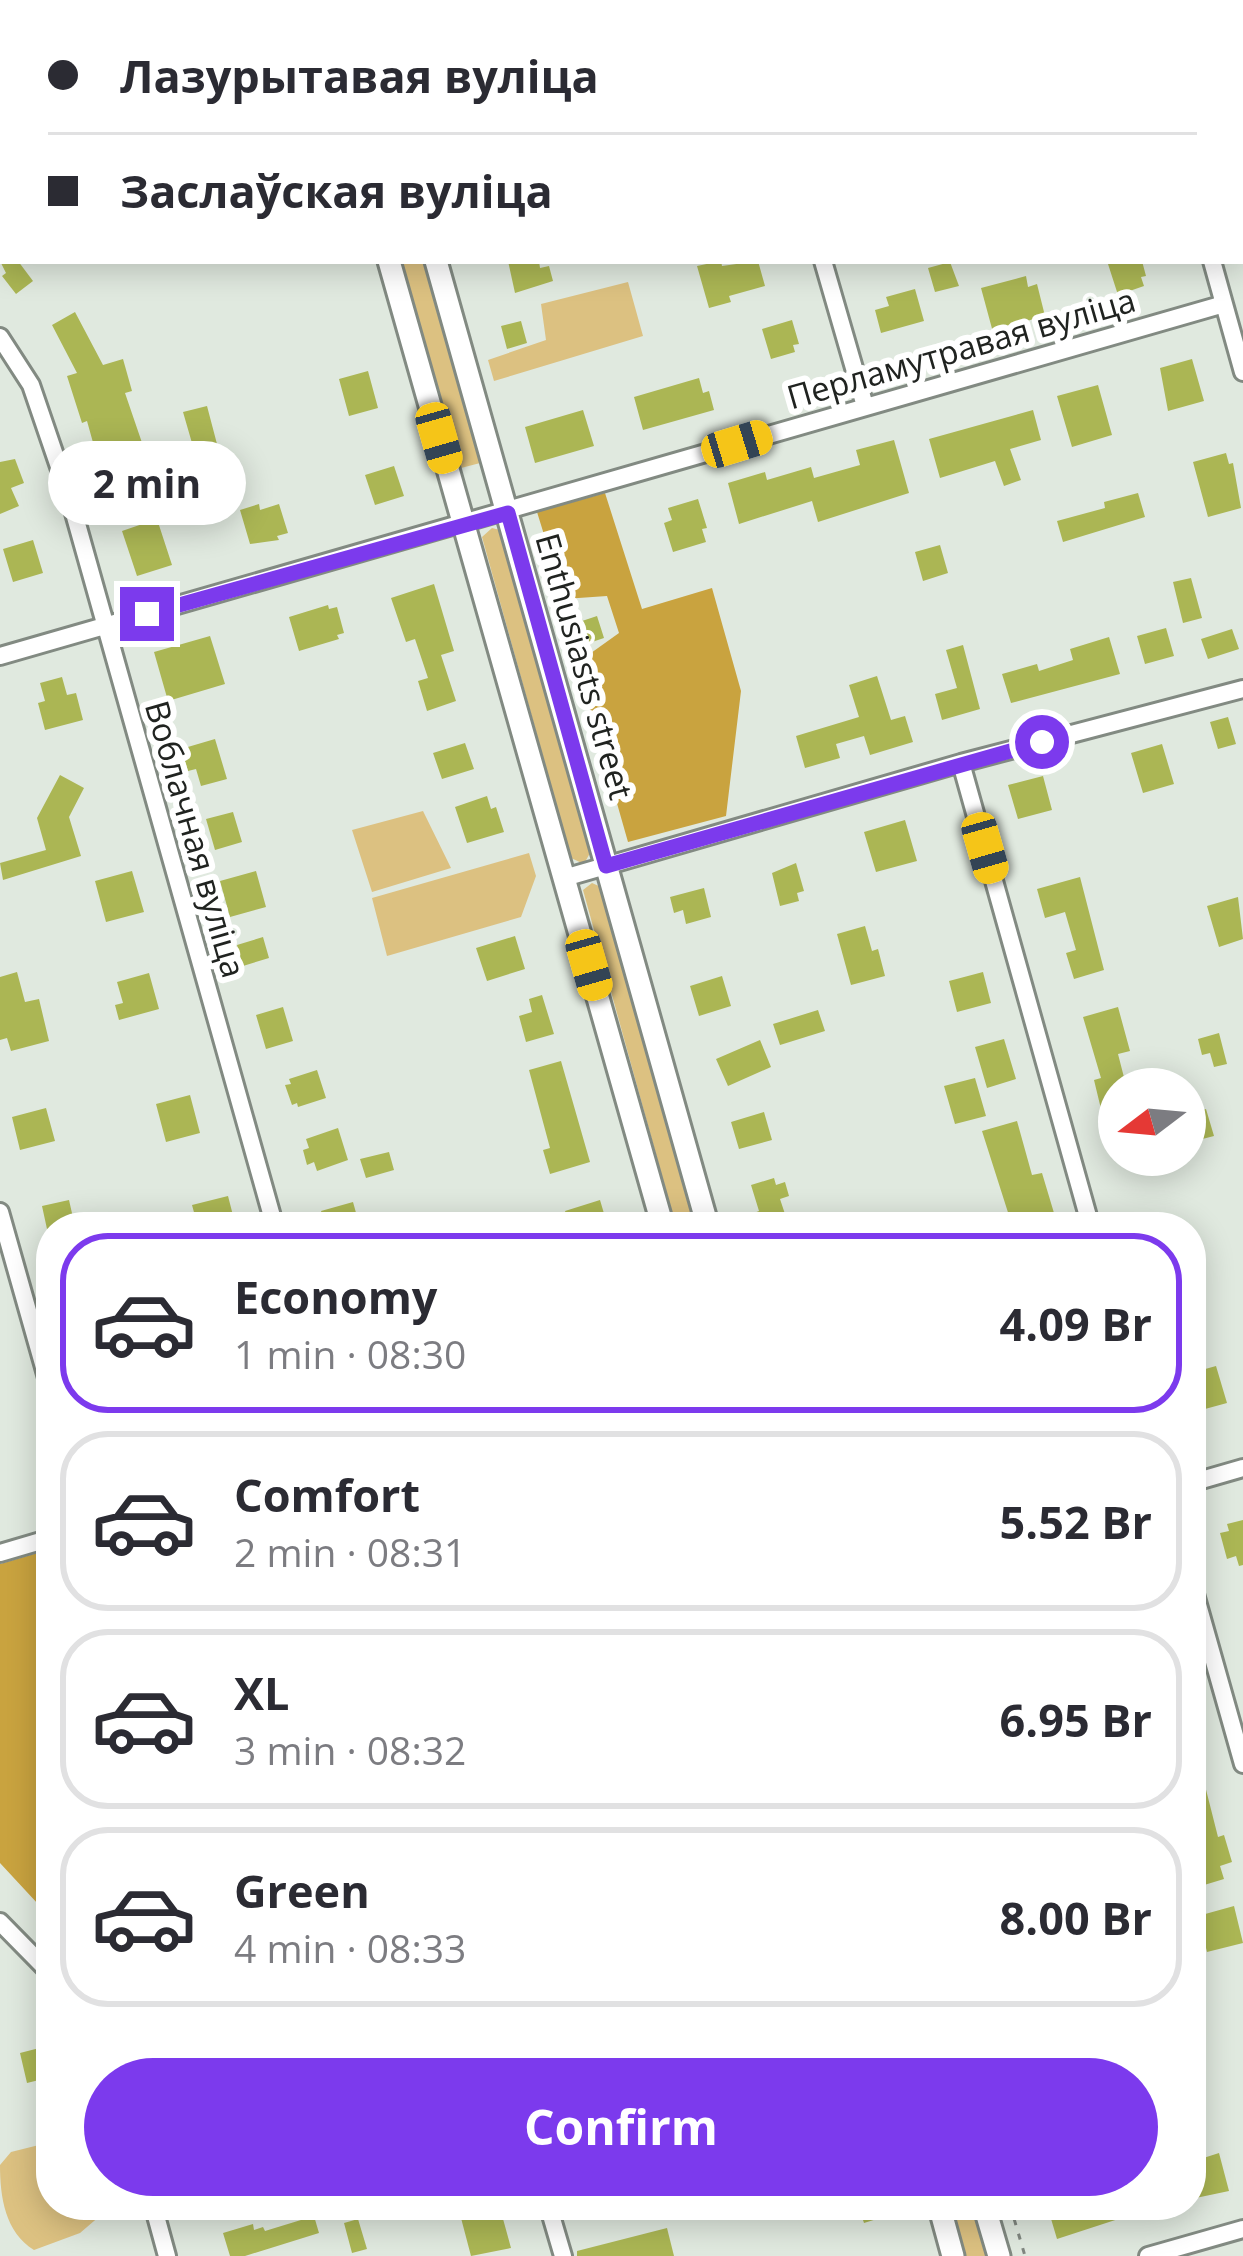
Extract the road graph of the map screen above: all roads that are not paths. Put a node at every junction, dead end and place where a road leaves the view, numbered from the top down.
1 (390, 264) edge
2 (437, 264) edge
3 (824, 264) edge
4 (1213, 264) edge
5 (1224, 304) junction
6 (0, 337) edge
7 (1243, 372) edge
8 (865, 406) junction
9 (508, 513) junction
10 (464, 525) junction
11 (104, 626) junction
12 (0, 656) edge
13 (1243, 689) edge
14 (961, 764) junction
15 (606, 866) junction
16 (564, 878) junction
17 (0, 1212) edge
18 (270, 1212) edge
19 (659, 1212) edge
20 (704, 1212) edge
21 (1087, 1212) edge
22 (36, 1338) edge
23 (1243, 1468) edge
24 (1206, 1479) edge
25 (36, 1542) edge
26 (0, 1552) edge
27 (1206, 1633) edge
28 (1243, 1764) edge
29 (0, 1922) edge
30 (36, 1959) edge
31 (157, 2220) edge
32 (552, 2220) edge
33 (942, 2220) edge
34 (988, 2220) edge
35 (1243, 2229) edge
36 (167, 2256) edge
37 (563, 2256) edge
38 (953, 2256) edge
39 (999, 2256) edge
40 (1148, 2256) edge

1 - 10 street
2 - 9 street, Enthusiasts street
3 - 8 street
4 - 5 street
5 - 7 street
5 - 8 street, Перламутравая вуліца
6 - 11 street, Воблачная вуліца
8 - 9 street, Перламутравая вуліца
9 - 10 street, Перламутравая вуліца
9 - 15 street, Enthusiasts street
10 - 11 street, Перламутравая вуліца
10 - 16 street
11 - 12 street, Перламутравая вуліца
11 - 18 street, Воблачная вуліца
13 - 14 street
14 - 15 street
14 - 21 street
15 - 16 street
15 - 20 street, Enthusiasts street
16 - 19 street
17 - 22 street
23 - 24 street
25 - 26 street
27 - 28 street
29 - 30 street
31 - 36 street
32 - 37 street
33 - 38 street
34 - 39 street
35 - 40 street

